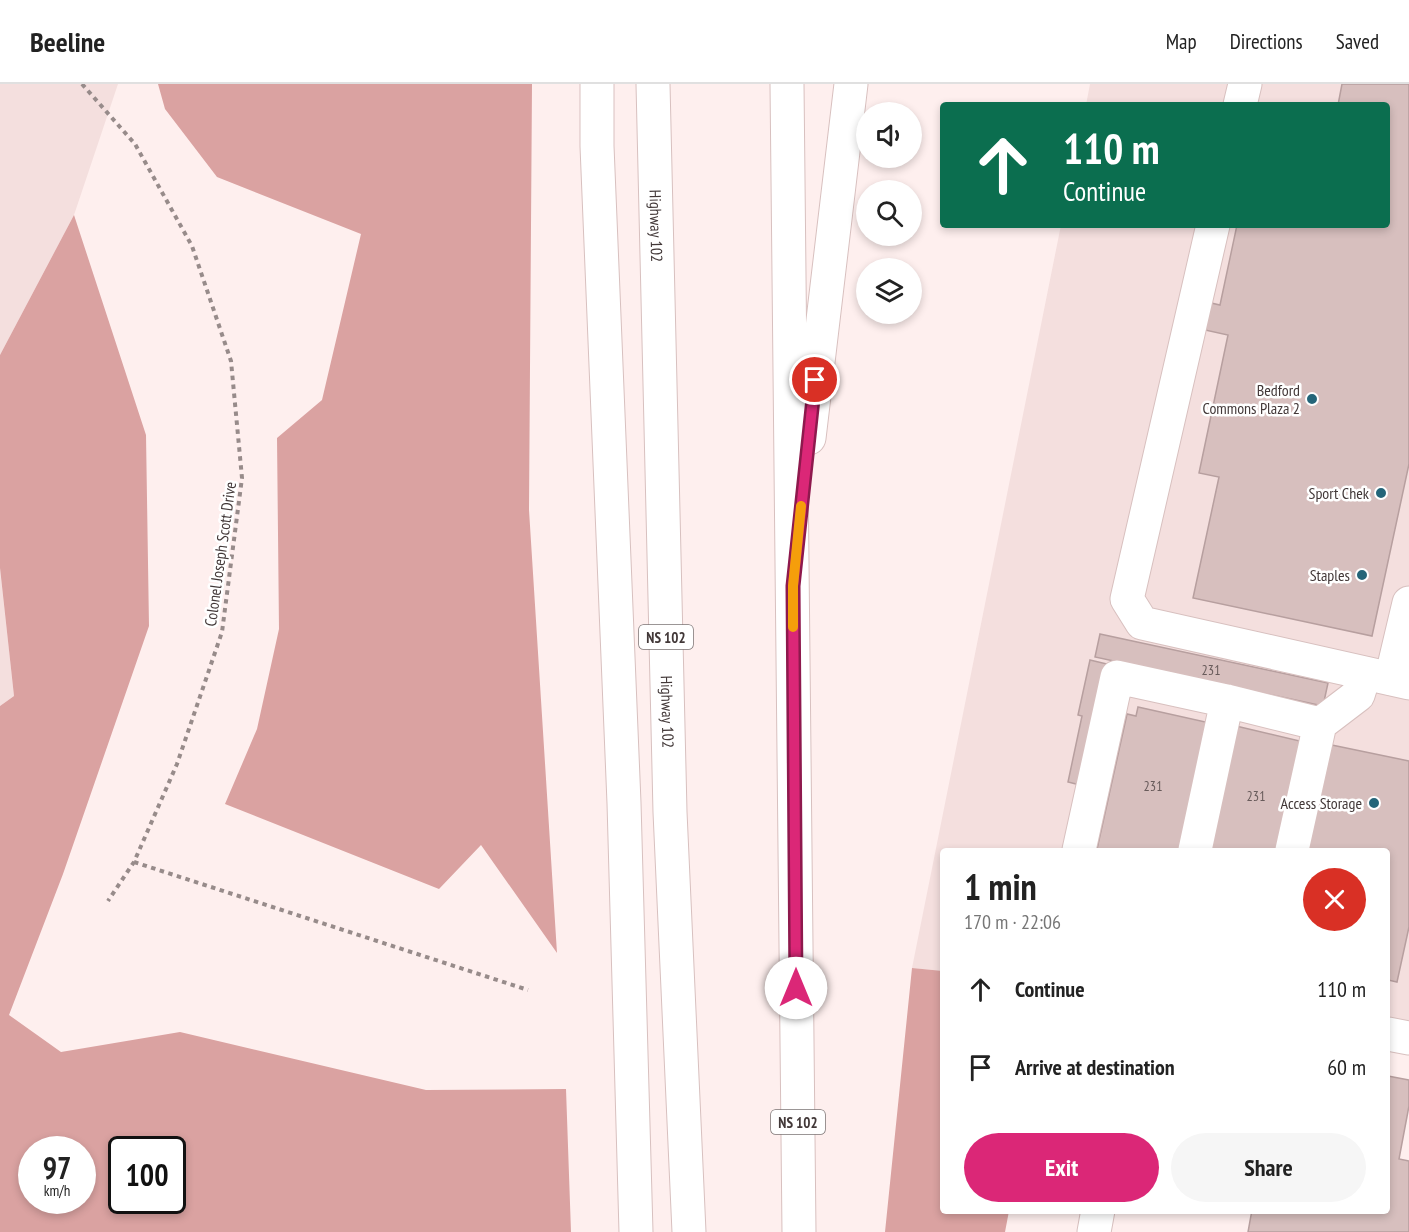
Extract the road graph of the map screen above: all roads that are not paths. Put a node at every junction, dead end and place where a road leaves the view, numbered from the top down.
1 (587, 84) edge
2 (597, 84) edge
3 (653, 84) edge
4 (787, 84) edge
5 (851, 84) edge
6 (1245, 84) edge
7 (1241, 102) edge
8 (597, 146) junction
9 (1212, 228) edge
10 (793, 586) junction
11 (1409, 603) edge
12 (1388, 679) edge
13 (1227, 701) junction
14 (1320, 724) junction
15 (1079, 848) edge
16 (1195, 848) edge
17 (1292, 848) edge
18 (1390, 1034) edge
19 (1409, 1038) edge
20 (632, 1129) junction
21 (1097, 1214) edge
22 (636, 1232) edge
23 (651, 1232) edge
24 (689, 1232) edge
25 (799, 1232) edge
26 (1094, 1232) edge

1 - 8 main road
2 - 8 main road
3 - 24 main road, Highway 102 / NS 102
4 - 10 main road, NS 102
5 - 10 main road
6 - 7 main road
8 - 20 main road
9 - 12 main road
10 - 25 main road, NS 102
11 - 12 main road
12 - 14 main road
13 - 14 main road
13 - 15 main road
13 - 16 main road
14 - 17 main road
18 - 19 main road
20 - 22 main road
20 - 23 main road
21 - 26 main road

